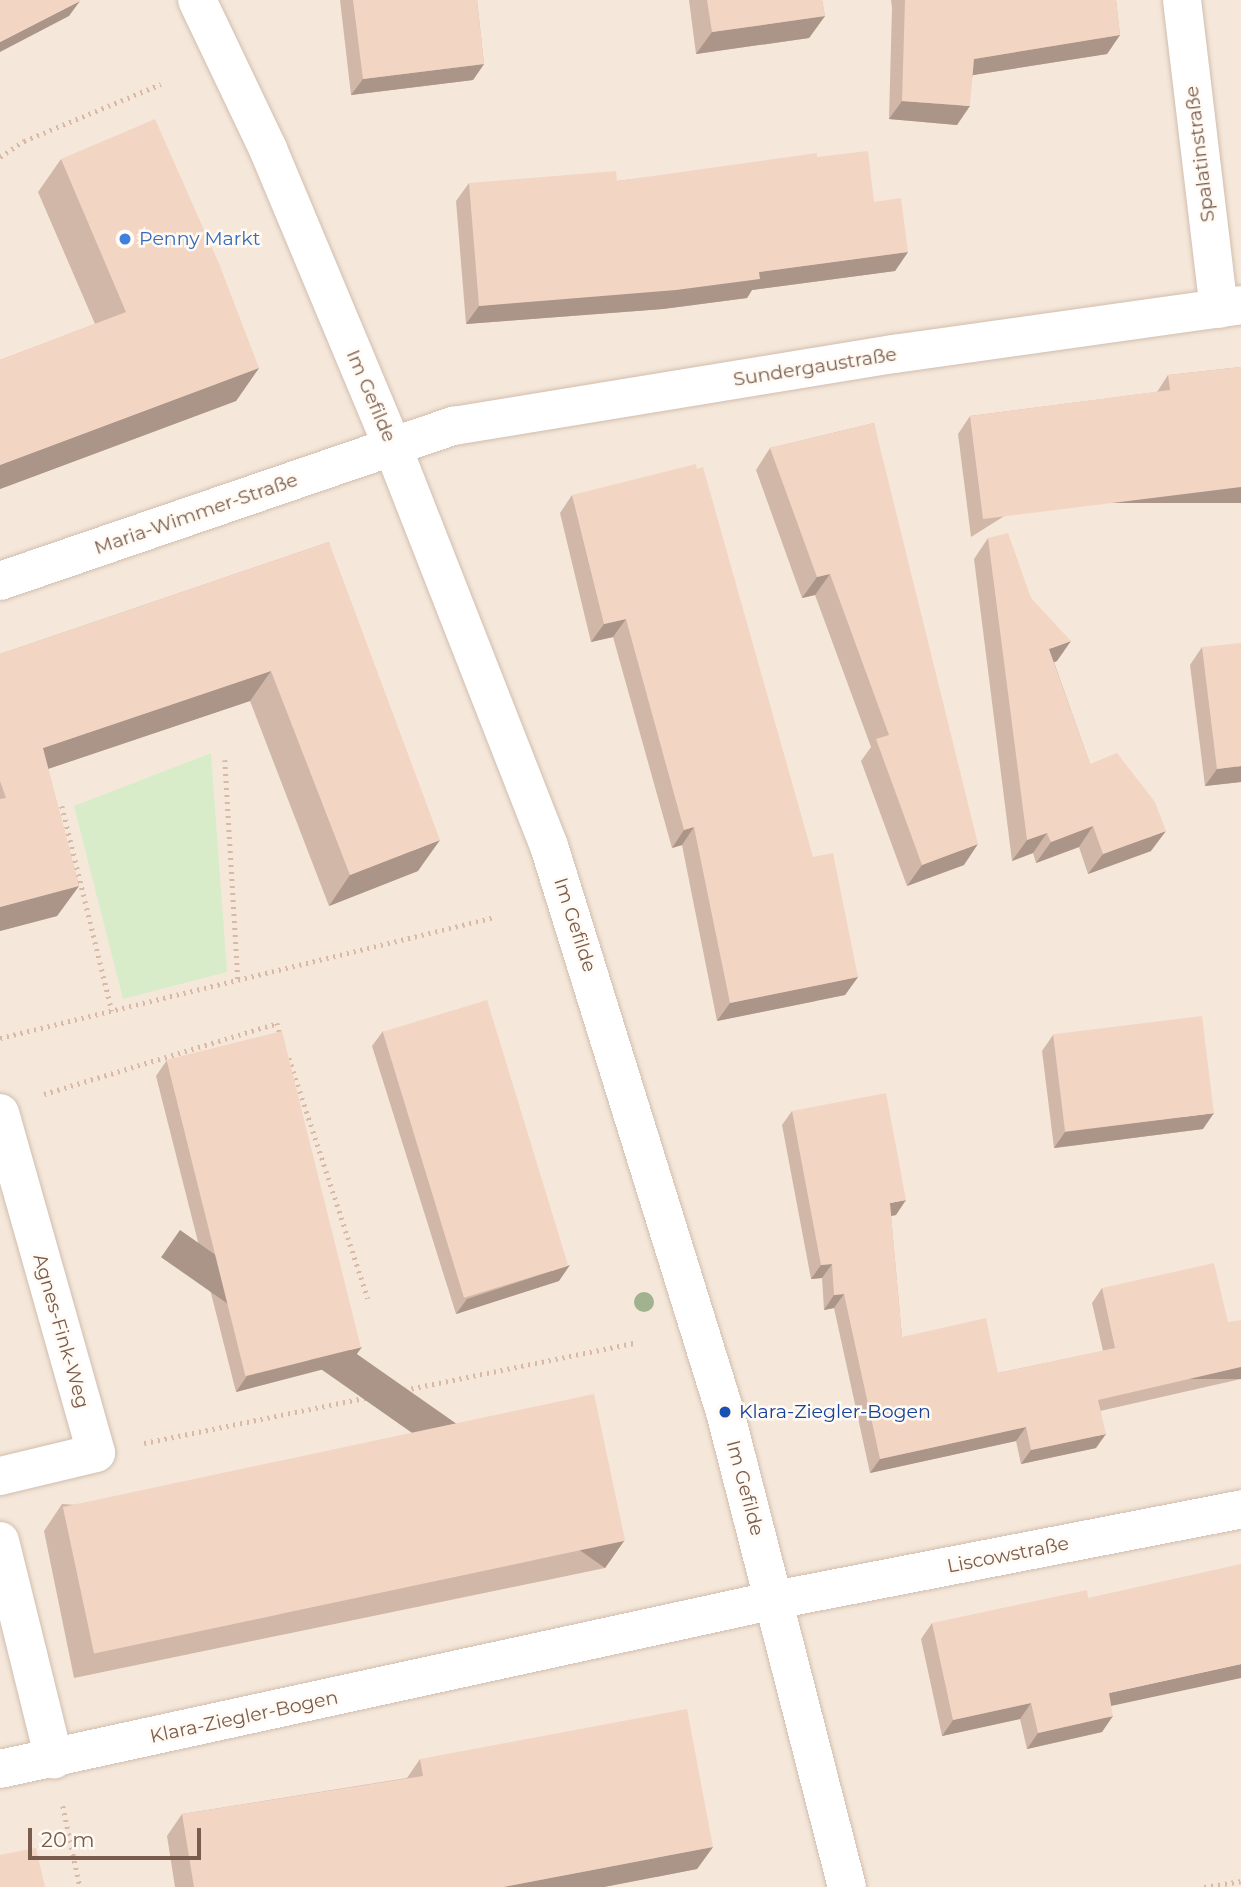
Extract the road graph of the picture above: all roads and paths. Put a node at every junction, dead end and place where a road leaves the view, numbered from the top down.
1 (197, 0) edge
2 (1182, 0) edge
3 (161, 84) dead end
4 (0, 157) edge
5 (1230, 307) edge
6 (393, 448) junction
7 (0, 581) edge
8 (225, 760) dead end
9 (62, 806) dead end
10 (495, 917) dead end
11 (238, 980) junction
12 (112, 1011) junction
13 (0, 1038) edge
14 (40, 1095) dead end
15 (0, 1113) edge
16 (368, 1298) dead end
17 (634, 1343) dead end
18 (96, 1453) junction
19 (0, 1476) edge
20 (1241, 1509) edge
21 (0, 1541) edge
22 (775, 1600) junction
23 (54, 1759) junction
24 (0, 1769) edge
25 (1241, 1881) edge
26 (80, 1887) edge
27 (847, 1887) edge
28 (1204, 1887) edge

1 - 6 street, Im Gefilde
2 - 5 street, Spalatinstraße
3 - 4 path
5 - 6 street, Sundergaustraße
6 - 7 street, Maria-Wimmer-Straße
6 - 22 street, Im Gefilde
8 - 11 path
9 - 12 path
10 - 11 path
11 - 12 path
12 - 13 path
14 - 16 path
15 - 18 street, Agnes-Fink-Weg
17 - 18 path
18 - 19 street
20 - 22 street, Liscowstraße
21 - 23 street
22 - 23 street, Klara-Ziegler-Bogen
22 - 27 street, Im Gefilde
23 - 24 street, Klara-Ziegler-Bogen
23 - 26 path
25 - 28 path

